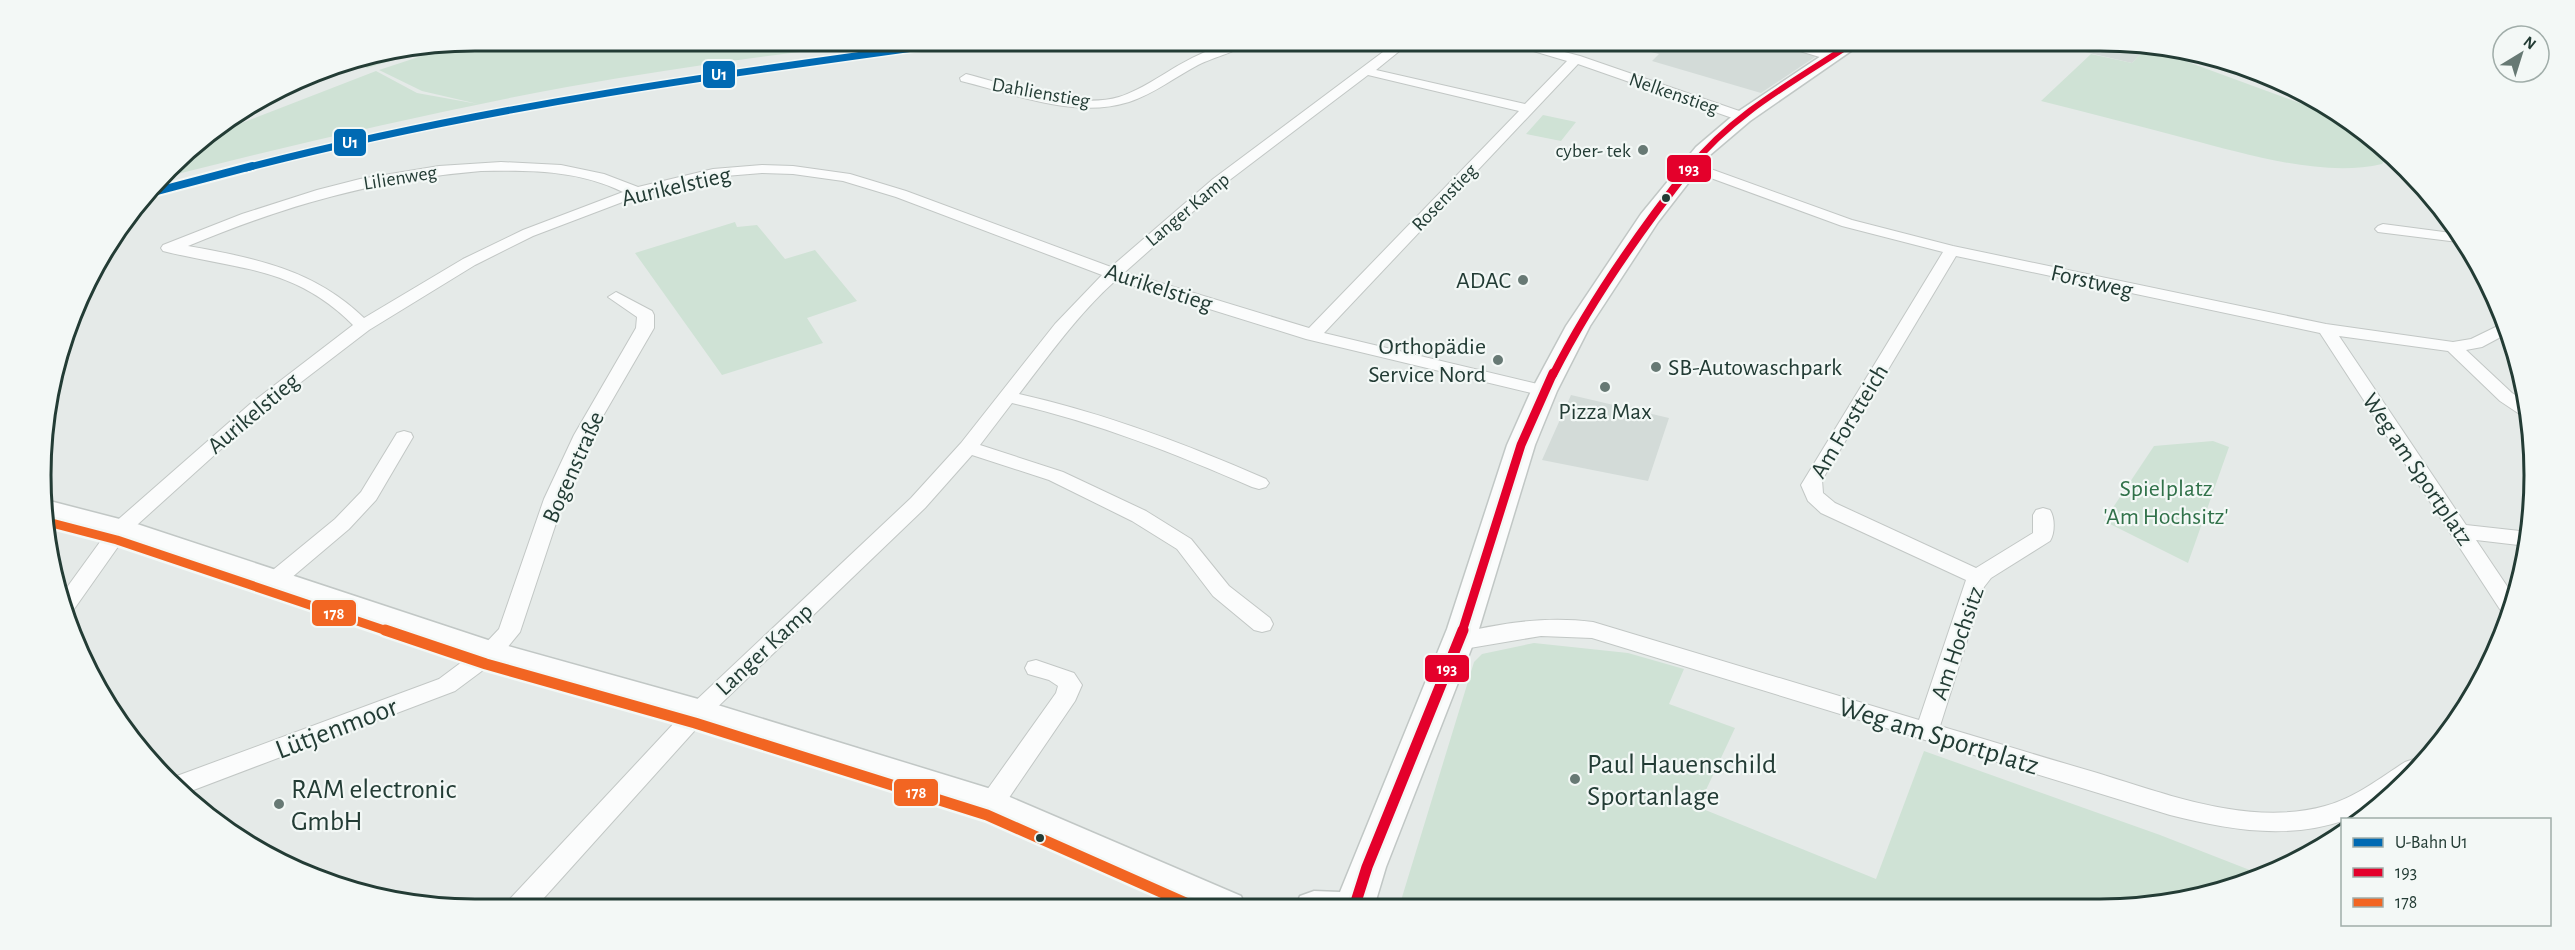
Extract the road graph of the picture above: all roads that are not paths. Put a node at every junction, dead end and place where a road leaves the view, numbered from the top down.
1 (1221, 51) edge
2 (1392, 51) edge
3 (1545, 51) edge
4 (1810, 51) edge
5 (1842, 51) edge
6 (1833, 57) junction
7 (1576, 59) junction
8 (1365, 71) junction
9 (966, 78) dead end
10 (1528, 109) junction
11 (1743, 117) junction
12 (1688, 164) junction
13 (636, 192) junction
14 (2384, 229) dead end
15 (2452, 238) edge
16 (1952, 250) junction
17 (1114, 274) junction
18 (616, 297) dead end
19 (363, 326) junction
20 (2326, 329) junction
21 (2498, 332) edge
22 (1312, 335) junction
23 (2453, 347) junction
24 (1544, 391) junction
25 (1008, 397) junction
26 (2518, 404) edge
27 (404, 437) dead end
28 (968, 447) junction
29 (1259, 483) dead end
30 (53, 511) edge
31 (2043, 516) dead end
32 (120, 529) junction
33 (2460, 531) junction
34 (2519, 538) edge
35 (1979, 578) junction
36 (276, 579) junction
37 (70, 599) edge
38 (2505, 600) edge
39 (1262, 624) dead end
40 (1458, 642) junction
41 (490, 653) junction
42 (1036, 668) dead end
43 (698, 712) junction
44 (1927, 731) junction
45 (184, 783) edge
46 (2392, 783) edge
47 (991, 804) junction
48 (526, 899) edge
49 (1207, 899) edge
50 (1357, 899) edge

1 - 9 street, Dahlienstieg
2 - 8 street, Langer Kamp
3 - 7 street, Nelkenstieg
4 - 6 street
5 - 6 main road
6 - 11 main road
7 - 10 street, Rosenstieg
7 - 11 street, Nelkenstieg
8 - 10 street
8 - 17 street, Langer Kamp
10 - 22 street, Rosenstieg
11 - 12 main road
12 - 16 street, Forstweg
12 - 24 main road
13 - 17 street, Aurikelstieg
13 - 19 street, Aurikelstieg
13 - 19 street, Lilienweg
14 - 15 street
16 - 20 street, Forstweg
16 - 35 street, Am Forstteich
17 - 22 street, Aurikelstieg
17 - 25 street, Langer Kamp
18 - 41 street, Bogenstraße
19 - 32 street, Aurikelstieg
20 - 23 street, Forstweg
20 - 33 street, Weg am Sportplatz
21 - 23 street, Forstweg
22 - 24 street, Aurikelstieg
23 - 26 street
24 - 40 main road
25 - 28 street, Langer Kamp
25 - 29 street
27 - 36 street
28 - 39 street
28 - 43 street, Langer Kamp
30 - 32 main road
31 - 35 street, Am Hochsitz
32 - 36 main road
32 - 37 street, Aurikelstieg
33 - 34 street
33 - 38 street, Weg am Sportplatz
35 - 44 street, Am Hochsitz
36 - 41 main road
40 - 44 street, Weg am Sportplatz
40 - 50 main road
41 - 43 main road
41 - 45 street, Lütjenmoor
42 - 47 street
43 - 47 main road
43 - 48 street, Langer Kamp
44 - 46 street, Weg am Sportplatz
47 - 49 main road

